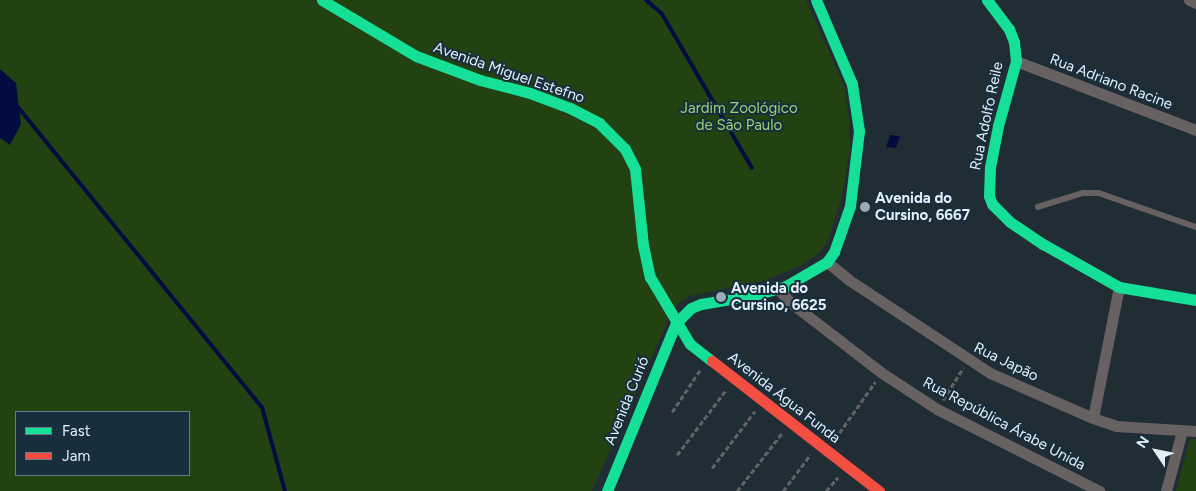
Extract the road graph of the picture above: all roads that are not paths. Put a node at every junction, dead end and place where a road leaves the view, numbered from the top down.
1 (322, 0) edge
2 (816, 0) edge
3 (987, 0) edge
4 (1189, 0) edge
5 (1196, 3) edge
6 (1016, 61) junction
7 (1196, 130) edge
8 (1038, 207) dead end
9 (1196, 227) edge
10 (827, 262) junction
11 (1119, 287) junction
12 (778, 289) junction
13 (1196, 300) edge
14 (676, 323) junction
15 (1092, 418) junction
16 (1182, 431) junction
17 (1196, 431) edge
18 (607, 491) edge
19 (879, 491) edge
20 (1099, 491) edge
21 (1166, 491) edge

1 - 14 main road, Avenida Miguel Estefno
2 - 10 main road
3 - 6 main road, Rua Adolfo Reile
4 - 5 street
6 - 7 street, Rua Adriano Racine
6 - 11 main road, Rua Adolfo Reile
8 - 9 lane
10 - 12 main road
10 - 15 street, Rua Japão
11 - 13 main road
11 - 15 street
12 - 14 main road
12 - 20 street, Rua República Árabe Unida
14 - 18 main road, Avenida Curió
14 - 19 main road, Avenida Água Funda
15 - 16 street, Rua Japão
16 - 17 street, Rua Japão
16 - 21 street

